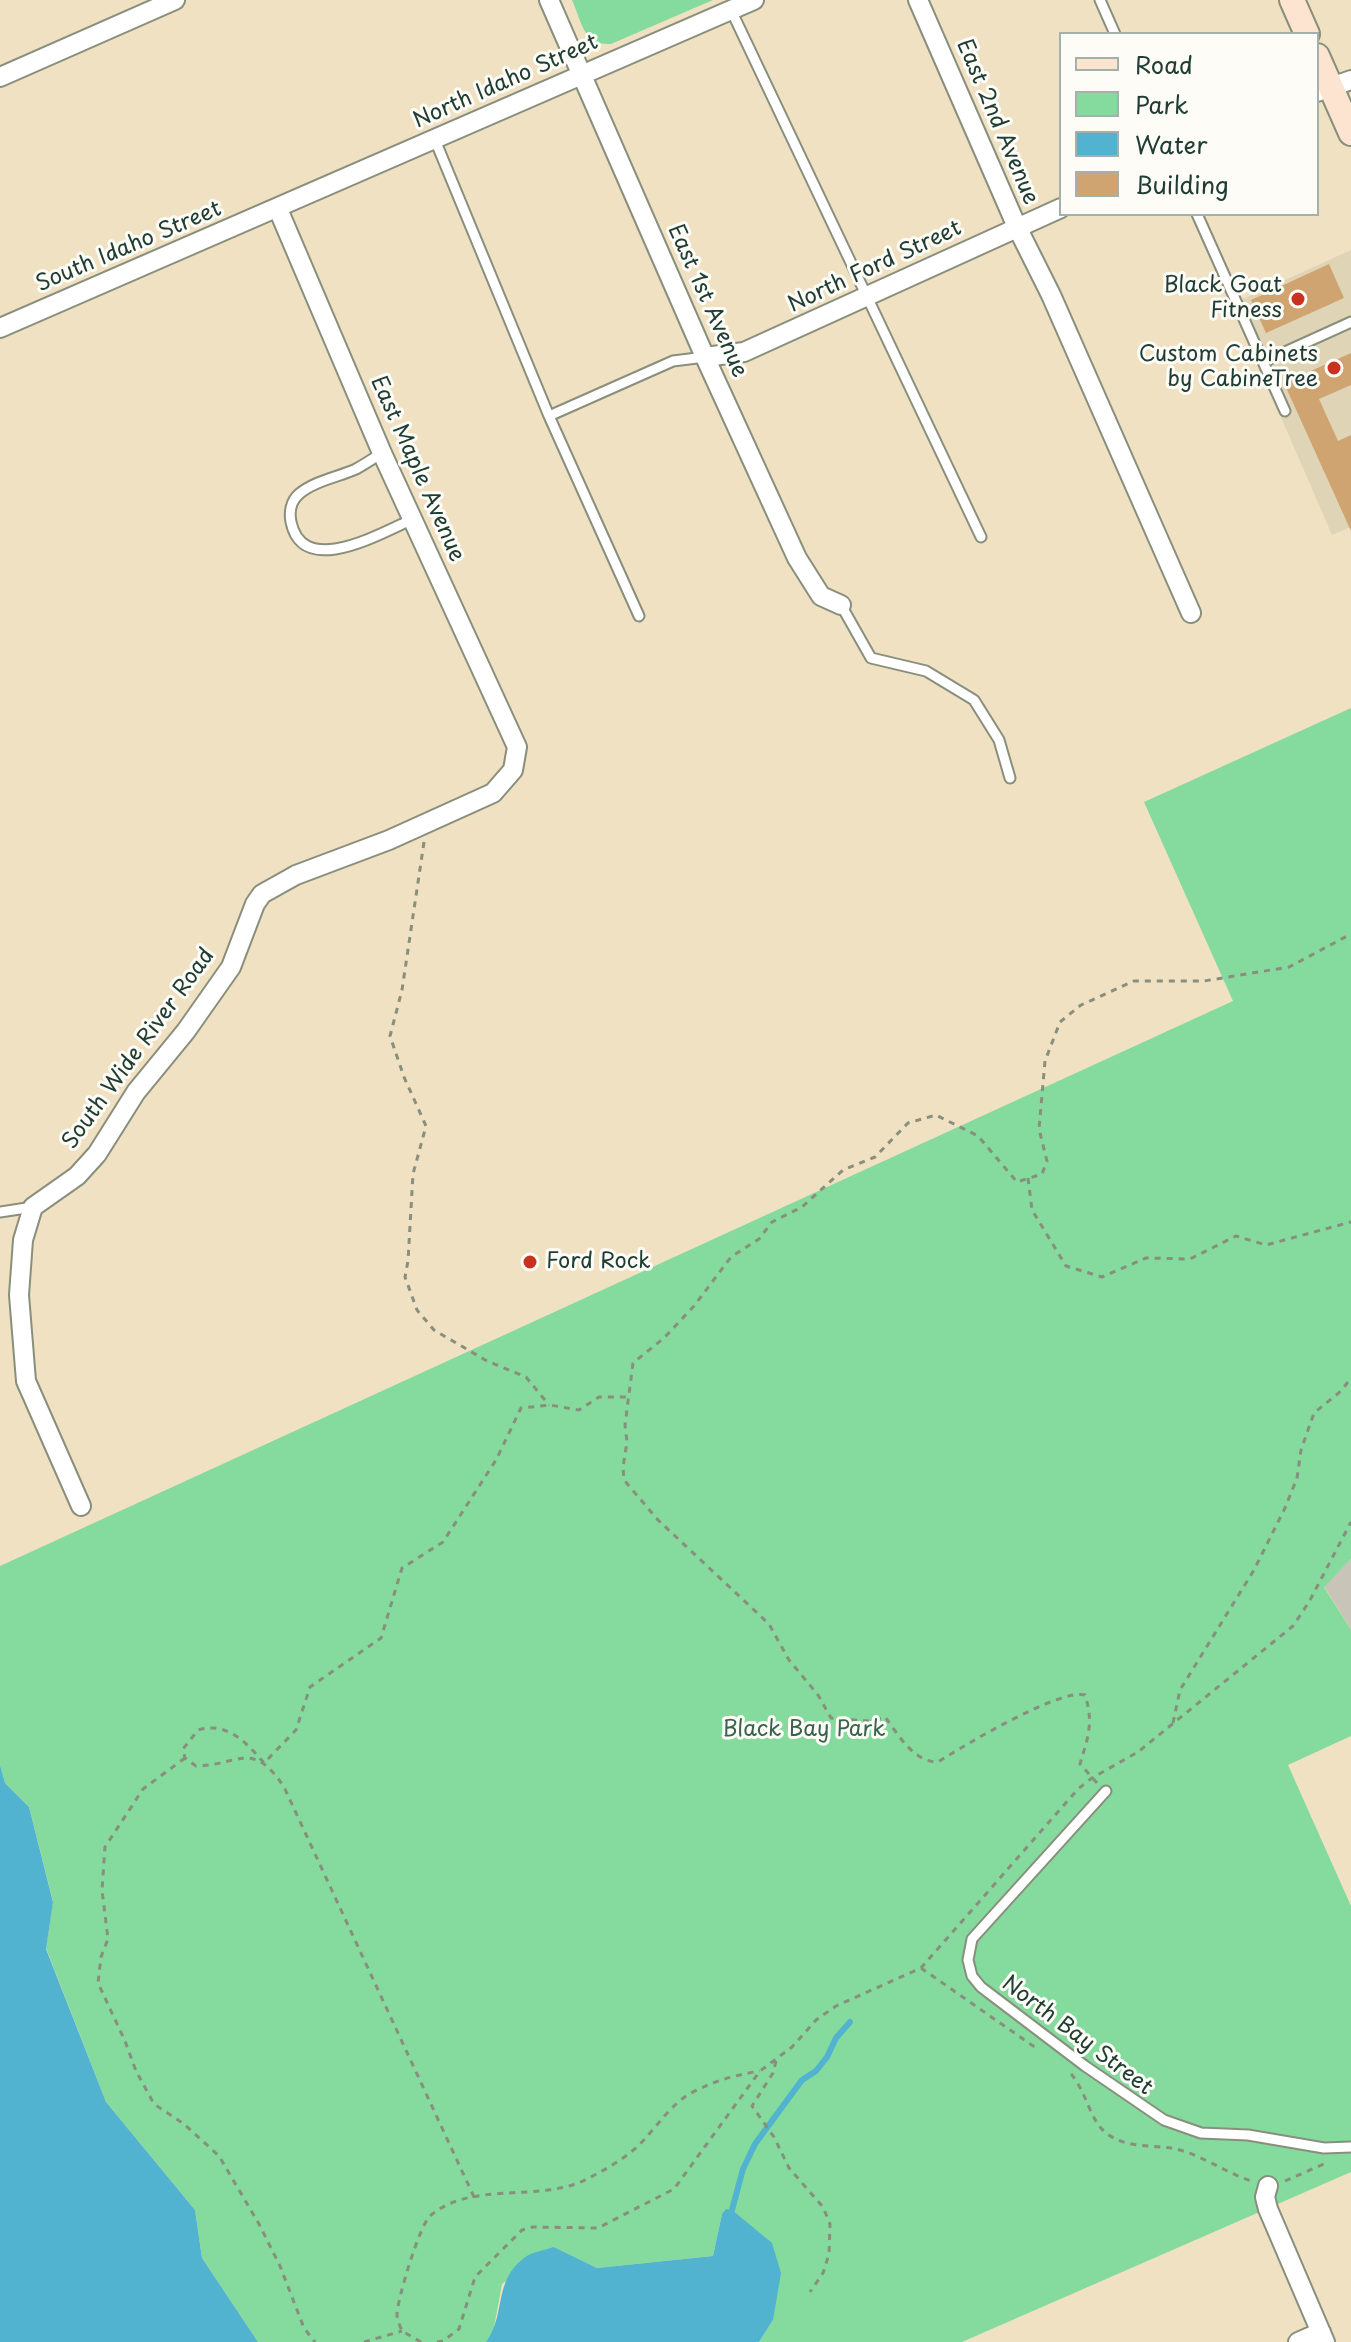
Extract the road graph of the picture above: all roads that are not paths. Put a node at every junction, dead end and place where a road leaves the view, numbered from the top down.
1 (175, 0) edge
2 (549, 0) edge
3 (754, 0) edge
4 (918, 0) edge
5 (1100, 0) edge
6 (1292, 0) edge
7 (731, 10) junction
8 (1114, 32) edge
9 (1306, 32) edge
10 (1319, 60) edge
11 (582, 73) junction
12 (0, 77) edge
13 (1333, 86) edge
14 (1351, 133) edge
15 (435, 140) junction
16 (278, 209) junction
17 (1059, 209) edge
18 (1198, 216) edge
19 (1017, 227) junction
20 (868, 297) junction
21 (1351, 322) edge
22 (0, 328) edge
23 (705, 357) junction
24 (1263, 362) junction
25 (1285, 411) dead end
26 (549, 416) junction
27 (382, 453) junction
28 (413, 519) junction
29 (981, 537) dead end
30 (841, 605) joint
31 (1191, 613) dead end
32 (639, 616) dead end
33 (517, 747) joint
34 (1010, 778) dead end
35 (33, 1207) junction
36 (0, 1212) edge
37 (81, 1506) dead end
38 (1106, 1791) dead end
39 (1351, 2147) edge
40 (1268, 2186) dead end
41 (1323, 2337) edge
42 (1298, 2342) edge

1 - 12 street
2 - 11 street, East 1st Avenue
3 - 7 street, North Idaho Street
4 - 19 street, East 2nd Avenue
5 - 8 lane
6 - 9 street
7 - 11 street, North Idaho Street
7 - 20 lane
10 - 13 street
11 - 15 street, North Idaho Street
11 - 23 street, East 1st Avenue
13 - 14 street
15 - 16 street, North Idaho Street
15 - 26 lane
16 - 22 street, South Idaho Street
16 - 27 street, East Maple Avenue
17 - 19 street, North Ford Street
18 - 24 lane
19 - 20 street, North Ford Street
19 - 31 street, East 2nd Avenue
20 - 23 street, North Ford Street
20 - 29 lane
21 - 24 lane
23 - 26 lane
23 - 30 street, East 1st Avenue
24 - 25 lane
26 - 32 lane
27 - 28 street, East Maple Avenue
27 - 28 lane
28 - 33 street, East Maple Avenue
30 - 34 lane
33 - 35 street, South Wide River Road
35 - 36 lane
35 - 37 street
38 - 39 lane, North Bay Street
40 - 41 street
41 - 42 street

